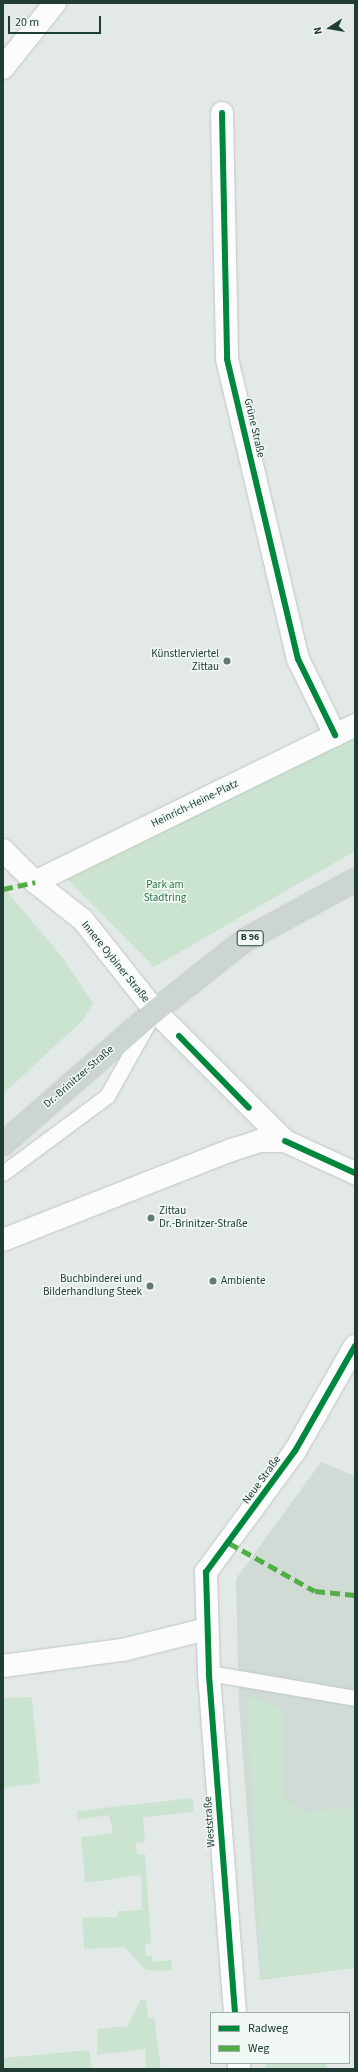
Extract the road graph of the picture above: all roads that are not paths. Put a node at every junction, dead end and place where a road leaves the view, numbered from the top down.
1 (55, 3) edge
2 (3, 68) edge
3 (222, 113) dead end
4 (355, 724) edge
5 (335, 735) junction
6 (3, 850) edge
7 (355, 880) edge
8 (35, 882) junction
9 (155, 1011) junction
10 (285, 1141) junction
11 (3, 1144) edge
12 (3, 1173) edge
13 (355, 1173) edge
14 (3, 1240) edge
15 (355, 1346) edge
16 (207, 1629) junction
17 (3, 1666) edge
18 (209, 1673) junction
19 (355, 1698) edge
20 (235, 2012) edge

1 - 2 street
3 - 5 street, Grüne Straße
4 - 5 street, Heinrich-Heine-Platz
5 - 8 street, Heinrich-Heine-Platz
6 - 8 street, Innere Oybiner Straße
7 - 9 main road, B 96
8 - 9 street, Innere Oybiner Straße
9 - 10 street, Innere Oybiner Straße
9 - 11 main road, Dr.-Brinitzer-Straße / B 96
9 - 12 lane
10 - 13 street
10 - 14 street
15 - 16 street, Neue Straße
16 - 17 street
16 - 18 street, Weststraße
18 - 19 lane
18 - 20 street, Weststraße

